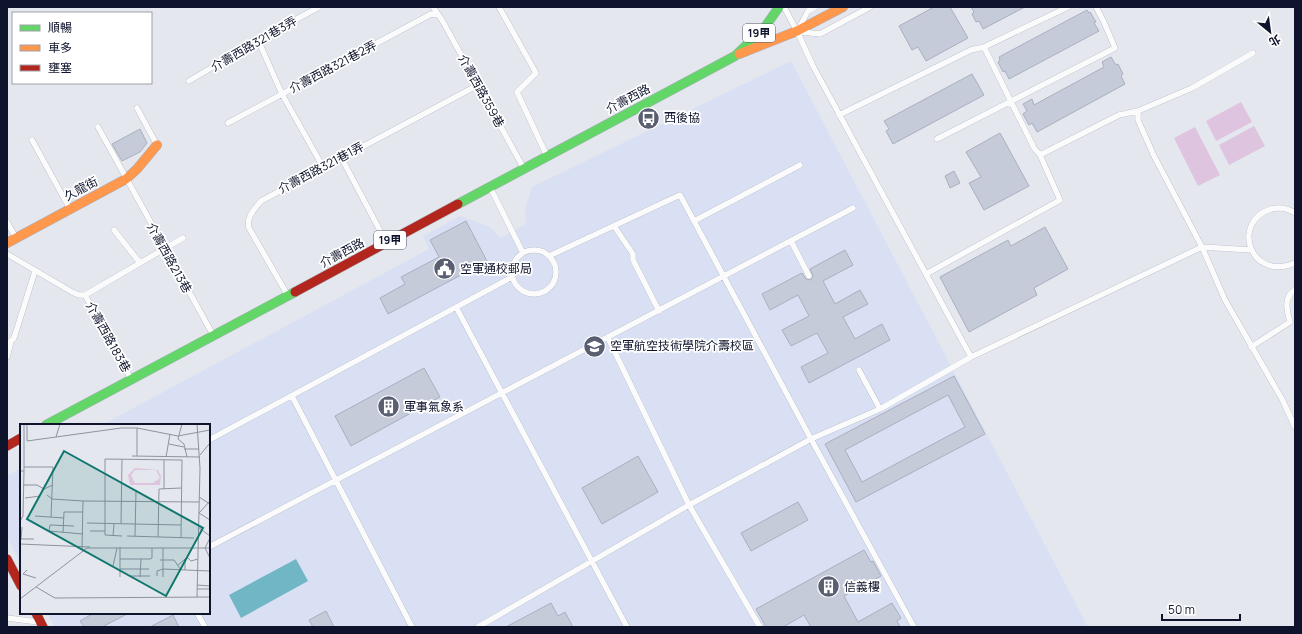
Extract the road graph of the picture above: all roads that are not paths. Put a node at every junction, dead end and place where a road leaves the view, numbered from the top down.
1 (319, 7) edge
2 (433, 7) edge
3 (499, 7) edge
4 (779, 7) edge
5 (784, 7) edge
6 (815, 7) edge
7 (843, 7) edge
8 (870, 7) edge
9 (1068, 7) edge
10 (1096, 7) edge
11 (438, 15) junction
12 (797, 31) junction
13 (258, 40) junction
14 (984, 47) junction
15 (1253, 53) dead end
16 (735, 56) junction
17 (189, 81) dead end
18 (478, 85) junction
19 (282, 94) junction
20 (1011, 103) junction
21 (137, 108) dead end
22 (1138, 111) junction
23 (839, 115) junction
24 (228, 123) dead end
25 (98, 127) dead end
26 (32, 140) dead end
27 (937, 140) dead end
28 (157, 145) joint
29 (1040, 155) junction
30 (547, 156) junction
31 (341, 157) junction
32 (800, 165) dead end
33 (323, 167) junction
34 (524, 169) junction
35 (126, 179) junction
36 (490, 187) junction
37 (853, 208) dead end
38 (70, 209) junction
39 (1295, 213) edge
40 (694, 221) junction
41 (7, 222) edge
42 (614, 226) junction
43 (114, 230) dead end
44 (16, 238) junction
45 (183, 238) dead end
46 (791, 241) junction
47 (7, 243) edge
48 (386, 243) junction
49 (1202, 247) junction
50 (164, 249) junction
51 (1251, 250) junction
52 (523, 253) junction
53 (7, 254) edge
54 (549, 256) junction
55 (1295, 262) edge
56 (140, 263) junction
57 (35, 271) junction
58 (926, 274) junction
59 (724, 276) junction
60 (810, 276) dead end
61 (512, 277) junction
62 (1295, 290) edge
63 (84, 295) junction
64 (287, 296) junction
65 (456, 307) junction
66 (659, 310) junction
67 (213, 336) junction
68 (608, 338) junction
69 (9, 342) edge
70 (1251, 347) junction
71 (7, 357) edge
72 (971, 357) junction
73 (860, 370) dead end
74 (131, 379) junction
75 (503, 393) junction
76 (292, 396) junction
77 (880, 409) junction
78 (48, 424) edge
79 (1295, 427) edge
80 (20, 439) edge
81 (210, 439) edge
82 (811, 439) junction
83 (7, 446) edge
84 (336, 480) junction
85 (689, 505) junction
86 (210, 546) edge
87 (7, 559) edge
88 (591, 561) junction
89 (20, 584) edge
90 (36, 614) edge
91 (198, 614) edge
92 (7, 618) edge
93 (42, 625) edge
94 (205, 627) edge
95 (412, 627) edge
96 (478, 627) edge
97 (627, 627) edge
98 (760, 627) edge
99 (914, 627) edge

1 - 13 lane, 介壽西路321巷3弄
2 - 11 lane, 介壽西路359巷
3 - 30 lane
4 - 16 main road, 介壽西路 / 19甲
5 - 12 lane
6 - 12 lane
7 - 12 main road, 介壽西路
8 - 12 lane, 介壽西路
9 - 14 lane
10 - 20 lane
11 - 18 lane, 介壽西路359巷
11 - 19 lane, 介壽西路321巷2弄
12 - 16 main road, 介壽西路
12 - 23 lane
13 - 17 lane, 介壽西路321巷3弄
13 - 19 lane
14 - 20 lane
14 - 23 lane
15 - 22 lane
16 - 30 main road, 介壽西路 / 19甲
18 - 31 lane, 介壽西路321巷1弄
18 - 34 lane, 介壽西路359巷
19 - 24 lane, 介壽西路321巷2弄
19 - 33 lane
20 - 27 lane
20 - 29 lane
21 - 28 lane
22 - 29 lane
22 - 49 lane
23 - 58 lane
25 - 35 lane, 介壽西路213巷
26 - 38 lane
28 - 35 main road, 久龍街
29 - 58 lane
30 - 34 main road, 介壽西路 / 19甲
31 - 33 lane, 介壽西路321巷1弄
31 - 48 lane
32 - 40 lane
33 - 64 lane, 介壽西路321巷1弄
34 - 36 main road, 介壽西路 / 19甲
35 - 38 main road, 久龍街
35 - 50 lane, 介壽西路213巷
36 - 48 main road, 介壽西路 / 19甲
36 - 52 lane
37 - 46 lane
38 - 44 main road, 久龍街
39 - 51 lane
40 - 42 lane
40 - 59 lane
41 - 44 lane
42 - 54 lane
42 - 66 lane
43 - 56 lane
44 - 47 main road, 久龍街
45 - 50 lane
46 - 59 lane
46 - 60 lane
48 - 64 main road, 介壽西路 / 19甲
49 - 51 lane
49 - 70 lane
49 - 72 lane
50 - 56 lane
50 - 67 lane, 介壽西路213巷
51 - 55 lane
52 - 54 lane
52 - 61 lane
53 - 57 lane
54 - 61 lane
56 - 63 lane
57 - 63 lane
57 - 69 lane
58 - 72 lane
59 - 66 lane
59 - 82 lane
61 - 65 lane
62 - 70 lane
63 - 74 lane, 介壽西路183巷
64 - 67 main road, 介壽西路 / 19甲
65 - 75 lane
65 - 76 lane
66 - 68 lane
67 - 74 main road, 介壽西路 / 19甲
68 - 75 lane
68 - 85 lane
69 - 71 lane
70 - 79 lane
72 - 77 lane
73 - 77 lane
74 - 78 main road, 介壽西路 / 19甲
75 - 84 lane
75 - 88 lane
76 - 81 lane
76 - 84 lane
77 - 82 lane
80 - 83 main road
82 - 85 lane
82 - 99 lane
84 - 86 lane
84 - 95 lane
85 - 88 lane
85 - 98 lane
87 - 89 main road
88 - 96 lane
88 - 97 lane
90 - 93 main road
91 - 94 lane
92 - 93 lane

